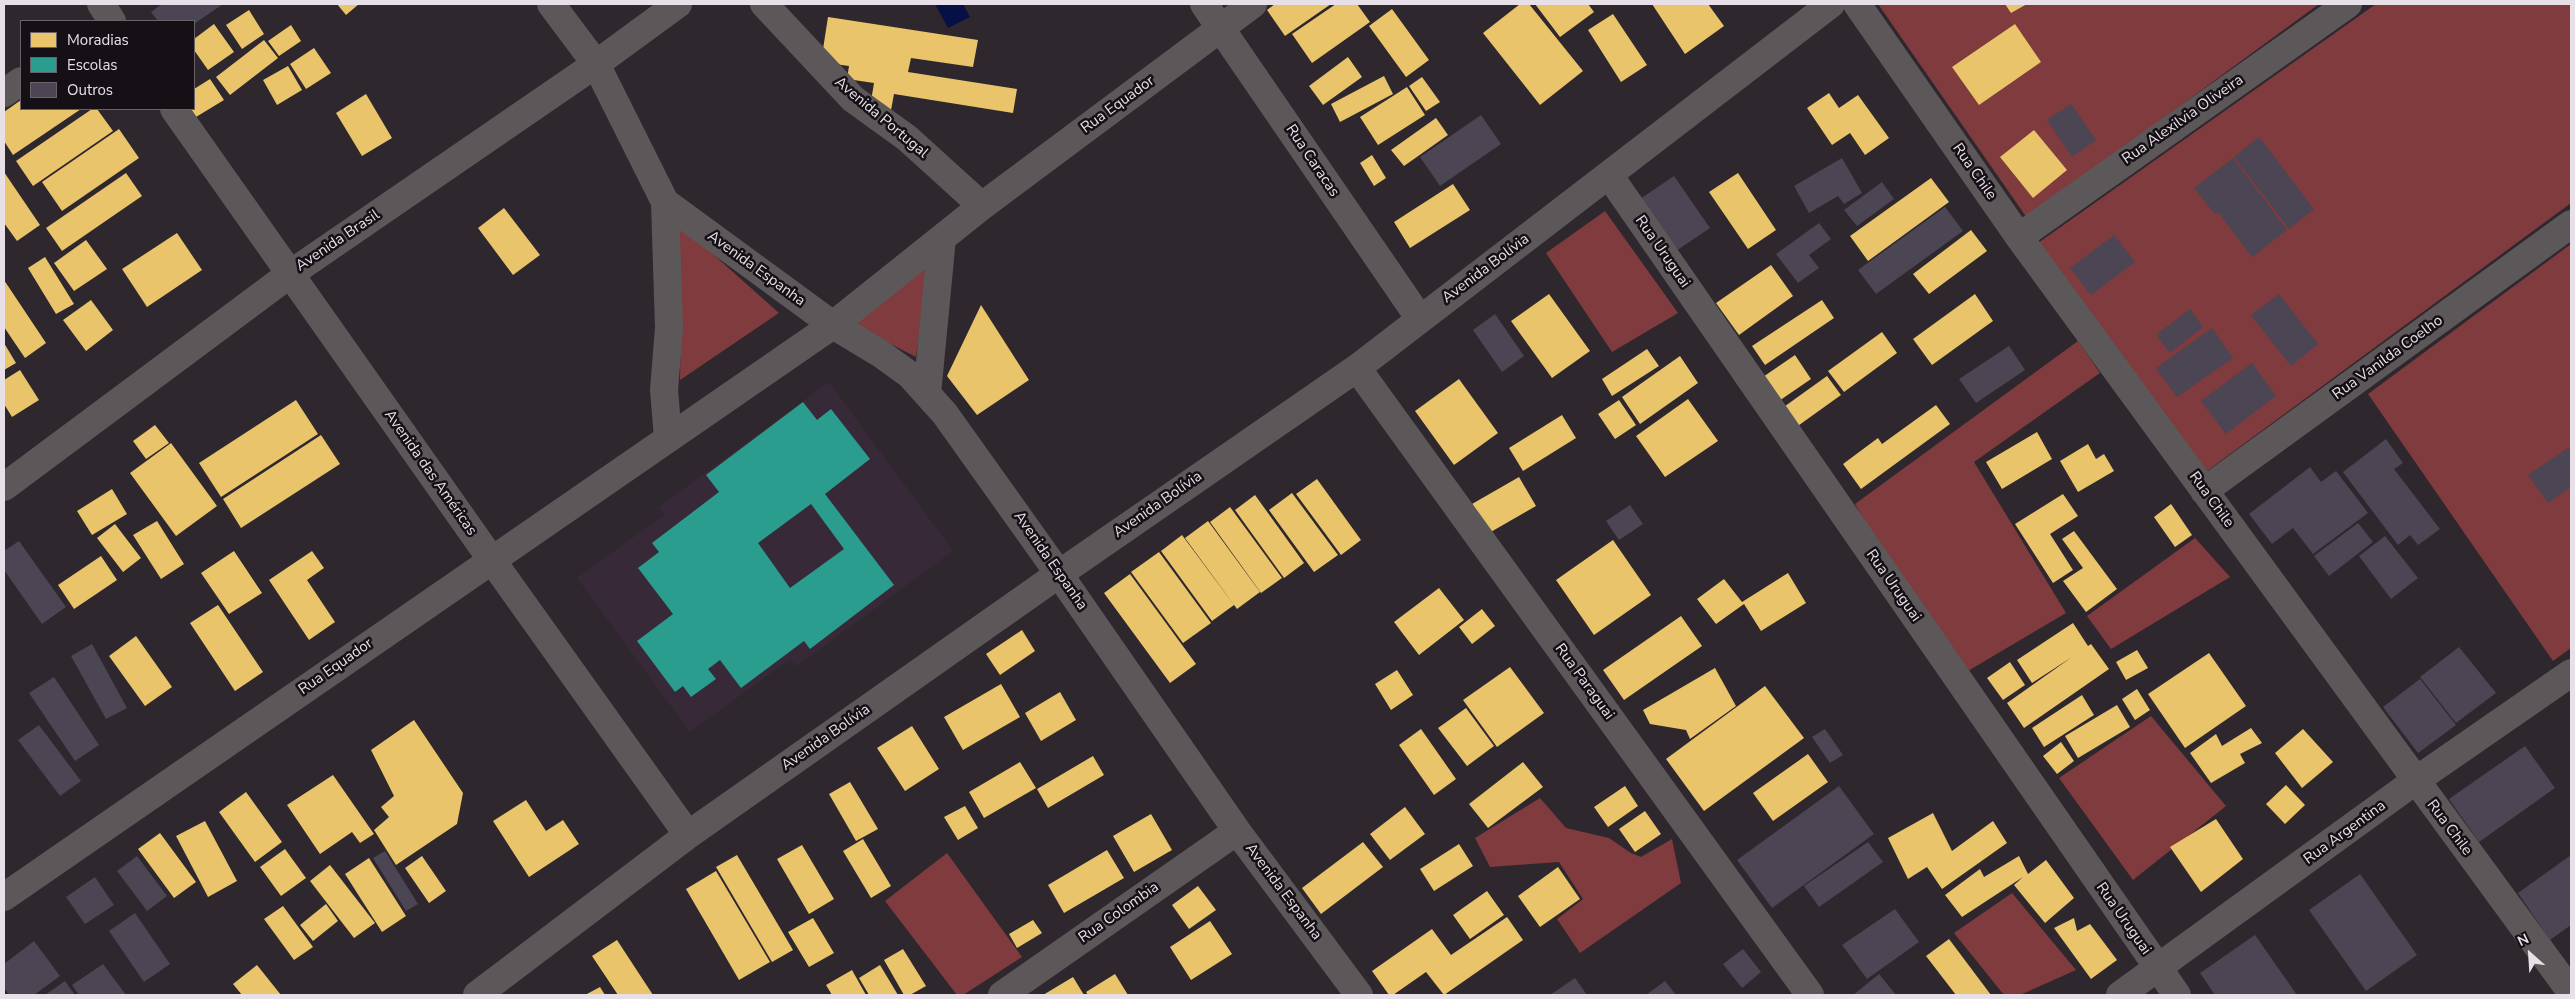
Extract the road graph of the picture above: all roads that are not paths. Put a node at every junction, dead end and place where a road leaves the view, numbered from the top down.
1 (551, 4) edge
2 (678, 4) edge
3 (764, 4) edge
4 (1204, 4) edge
5 (1253, 4) edge
6 (1830, 4) edge
7 (1857, 4) edge
8 (2348, 4) edge
9 (1222, 28) junction
10 (596, 64) junction
11 (20, 81) edge
12 (4, 93) edge
13 (175, 110) edge
14 (1609, 176) junction
15 (665, 202) junction
16 (982, 206) junction
17 (2571, 224) edge
18 (2019, 237) junction
19 (942, 238) junction
20 (290, 274) junction
21 (1420, 319) junction
22 (833, 325) junction
23 (1357, 368) junction
24 (927, 394) junction
25 (668, 438) junction
26 (4, 487) edge
27 (2204, 491) junction
28 (491, 560) junction
29 (1059, 574) junction
30 (2571, 673) edge
31 (2415, 781) junction
32 (1237, 831) junction
33 (688, 835) junction
34 (4, 897) edge
35 (2158, 969) junction
36 (2571, 992) edge
37 (476, 995) edge
38 (1002, 995) edge
39 (1359, 995) edge
40 (1810, 995) edge
41 (2120, 995) edge
42 (2176, 995) edge

1 - 10 street
2 - 10 street, Avenida Brasil
3 - 16 street, Avenida Portugal
4 - 9 street, Rua Caracas
5 - 9 street, Rua Equador
6 - 14 street, Avenida Bolívia
7 - 18 street, Rua Chile
8 - 18 street, Rua Alexilvia Oliveira
9 - 16 street, Rua Equador
9 - 21 street, Rua Caracas
10 - 15 street
10 - 20 street, Avenida Brasil
11 - 12 street
13 - 20 street, Avenida das Américas
14 - 21 street, Avenida Bolívia
14 - 35 street, Rua Uruguai
15 - 22 street, Avenida Espanha
15 - 25 street
16 - 19 street, Rua Equador
17 - 27 street, Rua Vanilda Coelho
18 - 27 street, Rua Chile
19 - 22 street, Rua Equador
19 - 24 street
20 - 26 street, Avenida Brasil
20 - 28 street, Avenida das Américas
21 - 23 street, Avenida Bolívia
22 - 24 street, Avenida Espanha
22 - 25 street, Rua Equador
23 - 29 street, Avenida Bolívia
23 - 40 street, Rua Paraguai
24 - 29 street, Avenida Espanha
25 - 28 street, Rua Equador
27 - 31 street, Rua Chile
28 - 33 street, Avenida das Américas
28 - 34 street, Rua Equador
29 - 32 street, Avenida Espanha
29 - 33 street, Avenida Bolívia
30 - 31 street, Rua Argentina
31 - 35 street, Rua Argentina
31 - 36 street, Rua Chile
32 - 38 street, Rua Colombia
32 - 39 street, Avenida Espanha
33 - 37 street, Avenida Bolívia
35 - 41 street, Rua Argentina
35 - 42 street, Rua Uruguai

